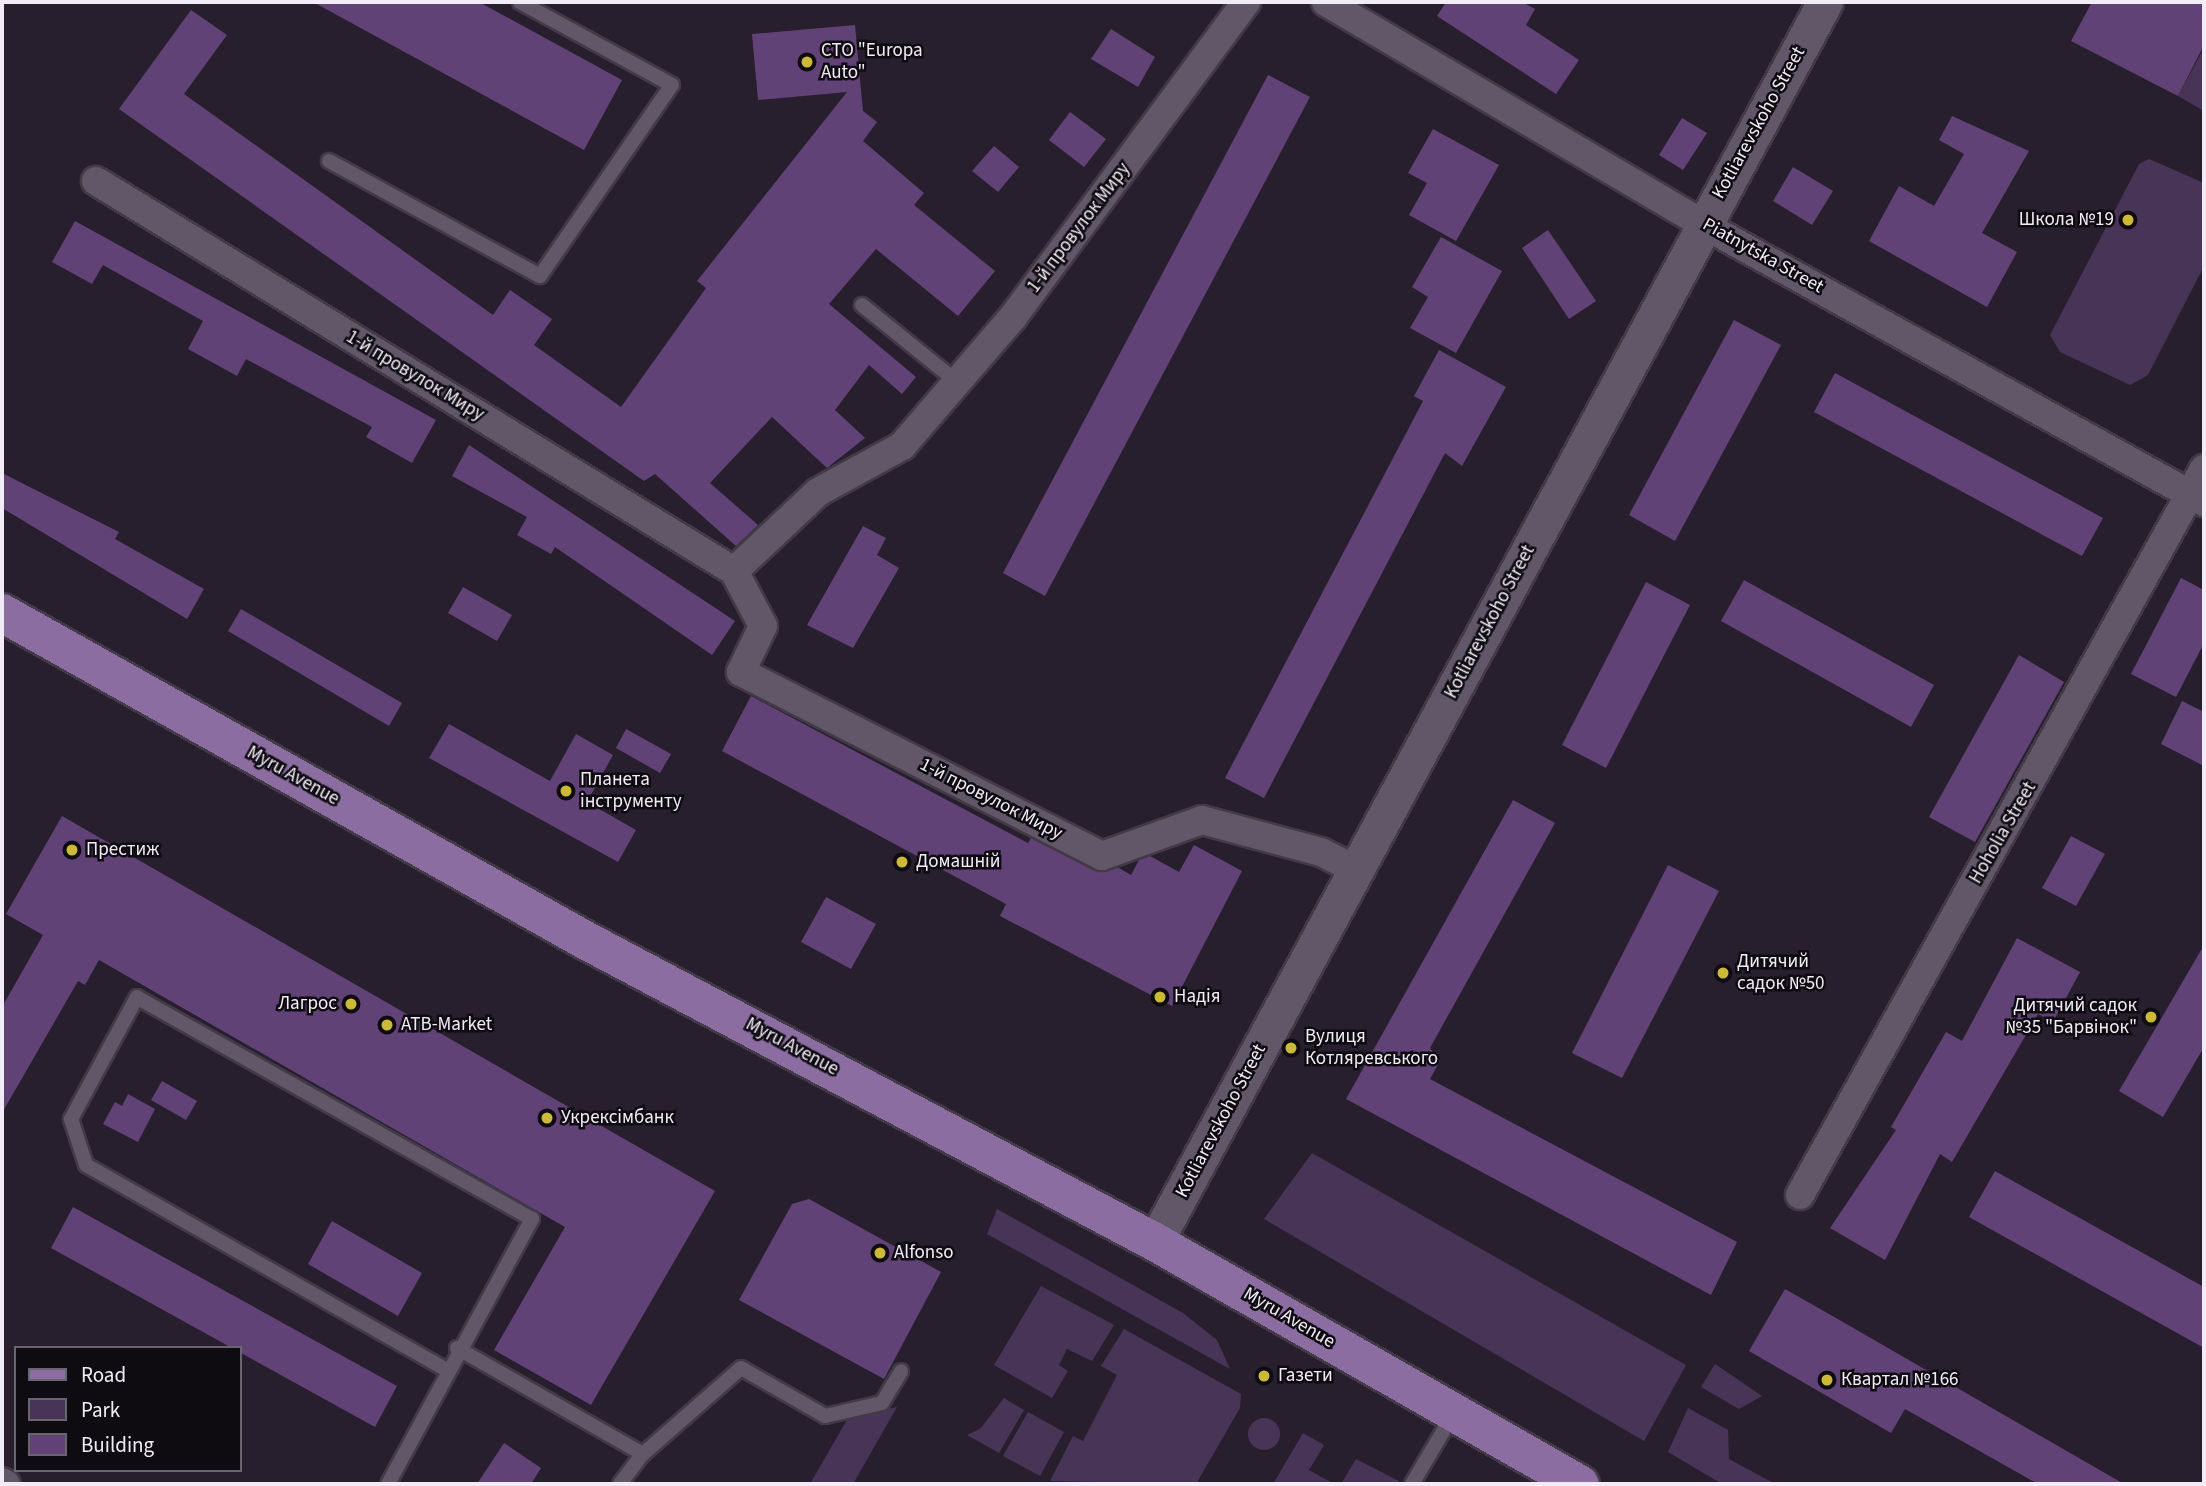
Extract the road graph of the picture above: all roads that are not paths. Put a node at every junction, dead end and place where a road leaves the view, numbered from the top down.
1 (520, 2) edge
2 (1246, 2) edge
3 (1326, 2) edge
4 (1825, 2) edge
5 (329, 161) dead end
6 (96, 181) dead end
7 (1704, 225) junction
8 (862, 304) dead end
9 (957, 382) junction
10 (2204, 469) edge
11 (2197, 498) edge
12 (734, 571) junction
13 (2, 613) edge
14 (1357, 870) junction
15 (1800, 1195) dead end
16 (1155, 1242) junction
17 (457, 1348) junction
18 (447, 1370) junction
19 (901, 1371) dead end
20 (1455, 1413) junction
21 (643, 1454) junction
22 (388, 1484) edge
23 (620, 1484) edge
24 (1412, 1484) edge
25 (1580, 1484) edge

1 - 5 lane
2 - 9 street, 1-й провулок Миру
3 - 7 street, Piatnytska Street
4 - 7 street, Kotliarevskoho Street
6 - 12 street, 1-й провулок Миру
7 - 11 street, Piatnytska Street
7 - 14 street, Kotliarevskoho Street
8 - 9 lane
9 - 12 street, 1-й провулок Миру
10 - 11 street, Hoholia Street
11 - 15 street, Hoholia Street
12 - 14 street, 1-й провулок Миру
13 - 16 main road, Myru Avenue
14 - 16 street, Kotliarevskoho Street
16 - 20 main road, Myru Avenue
17 - 18 lane
17 - 18 lane
17 - 21 lane
18 - 22 lane
19 - 21 lane
20 - 24 lane
20 - 25 main road, Myru Avenue
21 - 23 lane

